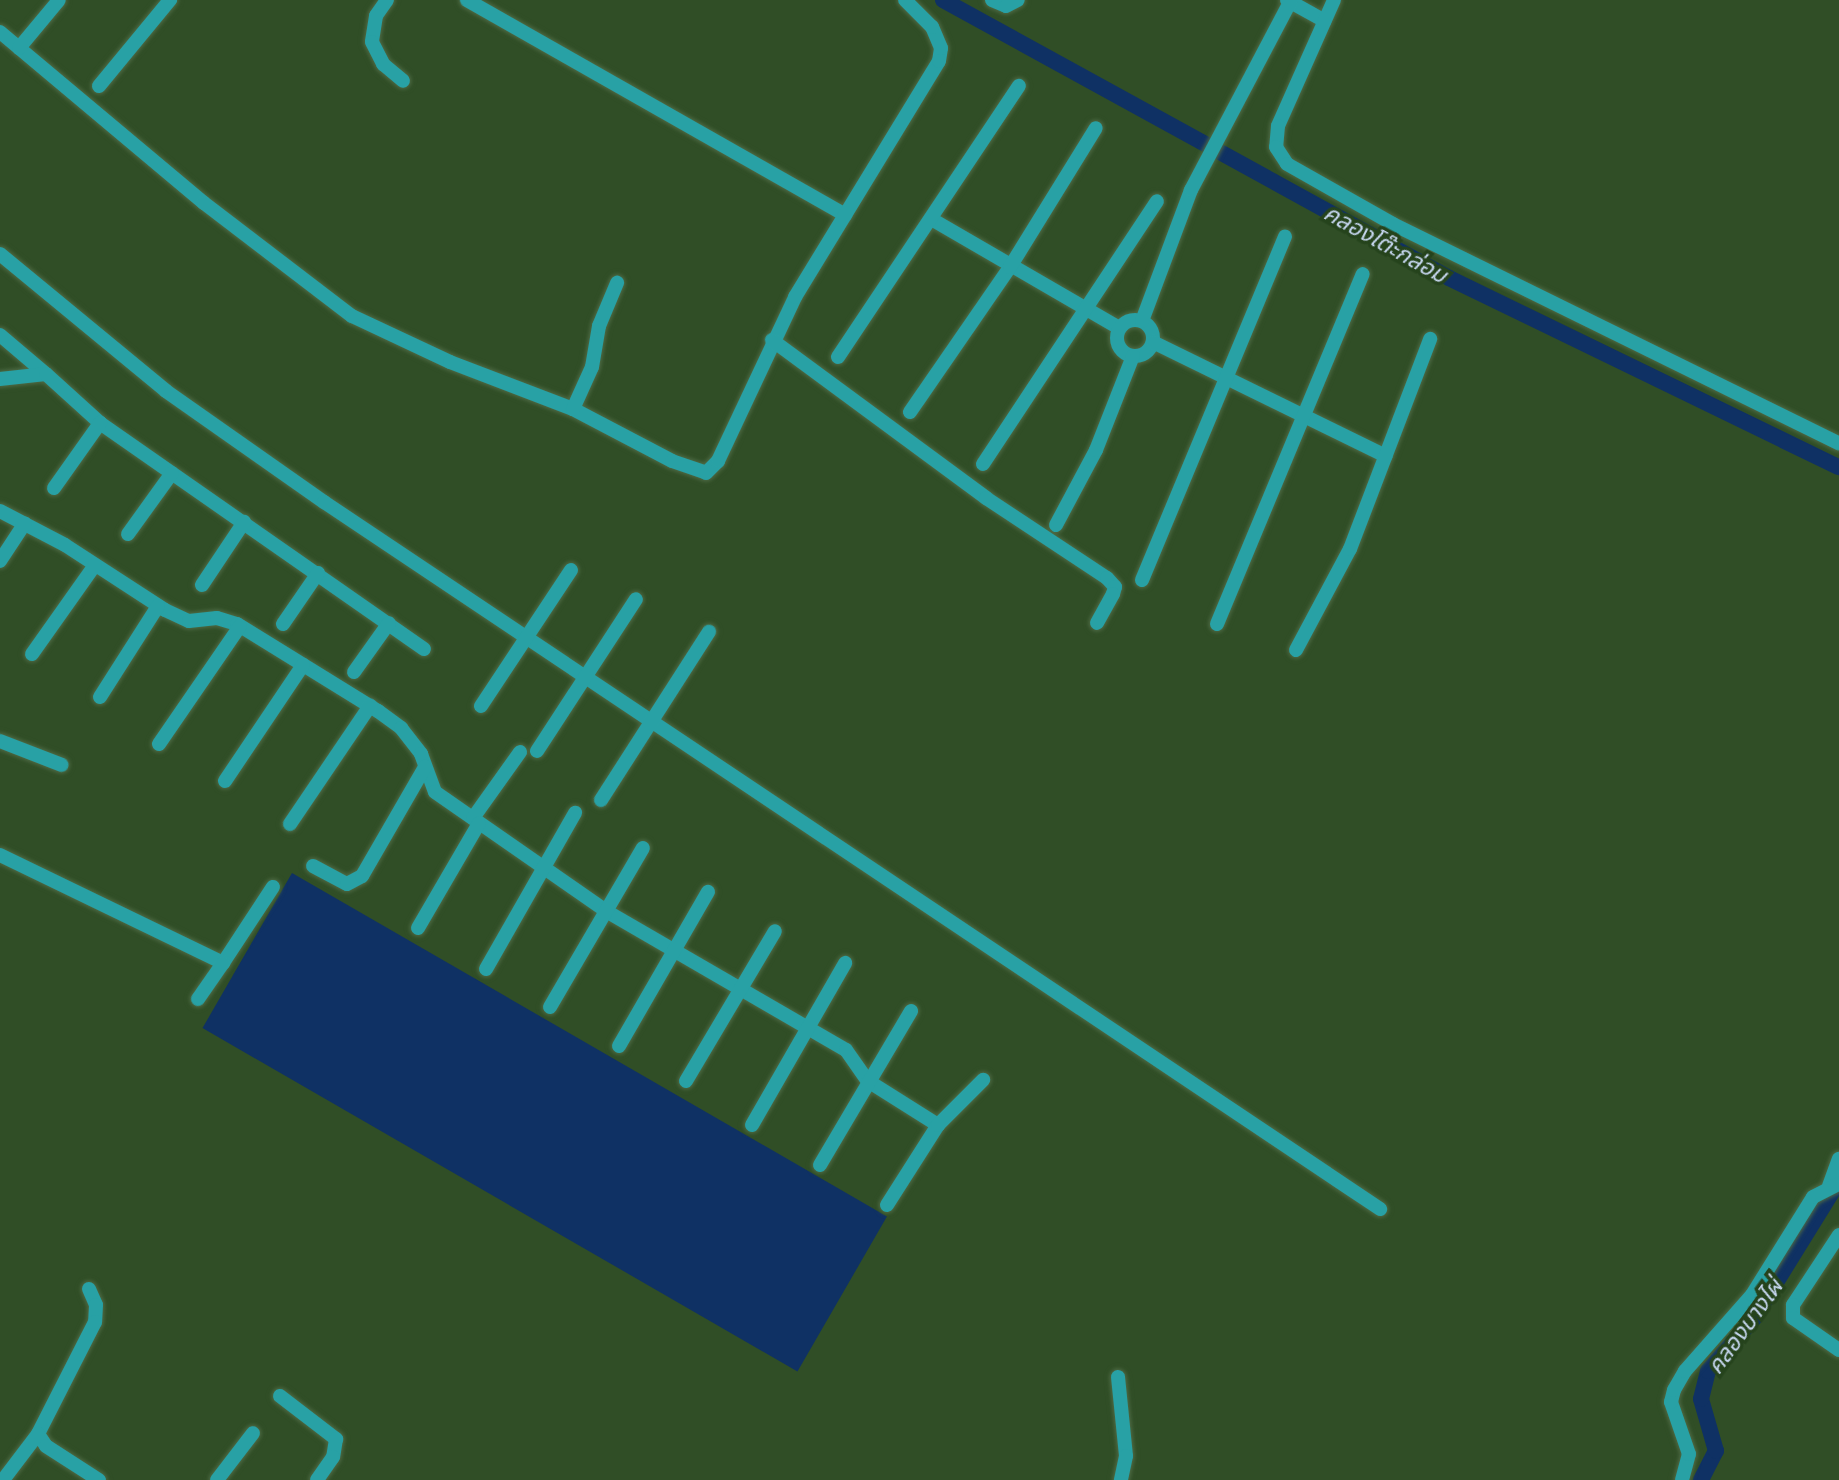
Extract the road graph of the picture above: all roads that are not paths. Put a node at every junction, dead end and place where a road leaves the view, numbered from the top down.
1 (59, 0) edge
2 (170, 0) edge
3 (387, 0) edge
4 (467, 0) edge
5 (895, 0) edge
6 (992, 0) edge
7 (1018, 0) edge
8 (1334, 0) edge
9 (1291, 2) edge
10 (908, 5) edge
11 (1321, 18) junction
12 (0, 32) edge
13 (19, 48) junction
14 (402, 81) dead end
15 (99, 86) dead end
16 (1019, 86) dead end
17 (1096, 128) dead end
18 (1157, 201) dead end
19 (845, 215) junction
20 (933, 220) junction
21 (1285, 237) dead end
22 (0, 254) edge
23 (1010, 267) junction
24 (1363, 274) dead end
25 (617, 284) dead end
26 (1086, 312) junction
27 (1142, 321) junction
28 (1119, 328) junction
29 (0, 335) edge
30 (1430, 339) dead end
31 (772, 340) junction
32 (1153, 342) junction
33 (1133, 356) junction
34 (838, 357) dead end
35 (46, 373) junction
36 (1225, 376) junction
37 (0, 379) edge
38 (0, 387) edge
39 (573, 409) junction
40 (910, 412) dead end
41 (1306, 416) junction
42 (100, 423) junction
43 (1839, 443) edge
44 (1386, 456) junction
45 (983, 464) dead end
46 (172, 473) junction
47 (54, 488) dead end
48 (0, 511) edge
49 (244, 522) junction
50 (25, 523) junction
51 (1056, 525) dead end
52 (128, 534) dead end
53 (0, 561) edge
54 (95, 565) junction
55 (571, 570) dead end
56 (318, 573) junction
57 (1143, 580) dead end
58 (202, 585) dead end
59 (636, 599) dead end
60 (158, 606) junction
61 (389, 622) junction
62 (1097, 623) dead end
63 (283, 624) dead end
64 (1217, 624) dead end
65 (240, 626) junction
66 (709, 632) dead end
67 (526, 638) junction
68 (424, 649) dead end
69 (1296, 650) dead end
70 (32, 654) dead end
71 (303, 665) junction
72 (354, 672) dead end
73 (585, 677) junction
74 (100, 697) dead end
75 (370, 706) junction
76 (481, 706) dead end
77 (651, 722) junction
78 (0, 741) edge
79 (159, 744) dead end
80 (537, 751) dead end
81 (520, 752) dead end
82 (62, 765) dead end
83 (425, 767) junction
84 (225, 780) dead end
85 (601, 800) dead end
86 (575, 813) dead end
87 (476, 820) junction
88 (290, 824) dead end
89 (643, 848) dead end
90 (0, 855) edge
91 (313, 866) dead end
92 (541, 869) junction
93 (273, 887) dead end
94 (708, 892) dead end
95 (606, 911) junction
96 (418, 928) dead end
97 (775, 931) dead end
98 (675, 948) junction
99 (223, 963) junction
100 (845, 963) dead end
101 (485, 969) dead end
102 (742, 988) junction
103 (198, 999) dead end
104 (550, 1007) dead end
105 (911, 1012) dead end
106 (808, 1027) junction
107 (619, 1046) dead end
108 (983, 1080) dead end
109 (686, 1081) dead end
110 (868, 1082) junction
111 (752, 1125) dead end
112 (938, 1125) junction
113 (1839, 1159) edge
114 (820, 1165) dead end
115 (1835, 1185) edge
116 (887, 1205) dead end
117 (1380, 1209) dead end
118 (1839, 1235) edge
119 (89, 1289) dead end
120 (1839, 1350) edge
121 (1118, 1377) dead end
122 (279, 1396) dead end
123 (253, 1433) dead end
124 (38, 1434) junction
125 (3, 1480) edge
126 (99, 1480) edge
127 (217, 1480) edge
128 (317, 1480) edge
129 (1121, 1480) edge
130 (1682, 1480) edge

1 - 13 street
2 - 15 street
3 - 14 street
4 - 19 street
5 - 10 street
6 - 7 street
8 - 11 street
9 - 11 street
9 - 27 street
10 - 19 street
11 - 43 street
12 - 13 street
13 - 39 street
16 - 20 street
17 - 23 street
18 - 26 street
19 - 31 street
20 - 23 street
20 - 34 street
21 - 36 street
22 - 67 street
23 - 26 street
23 - 40 street
24 - 41 street
25 - 39 street
26 - 28 street
26 - 45 street
27 - 28 street
27 - 32 street
28 - 33 street
29 - 35 street
30 - 44 street
31 - 39 street
31 - 62 street
32 - 33 street
32 - 36 street
33 - 51 street
35 - 37 street
35 - 42 street
36 - 41 street
36 - 57 street
37 - 38 street
41 - 44 street
41 - 64 street
42 - 46 street
42 - 47 street
44 - 69 street
46 - 49 street
46 - 52 street
48 - 50 street
49 - 56 street
49 - 58 street
50 - 53 street
50 - 54 street
54 - 60 street
54 - 70 street
55 - 67 street
56 - 61 street
56 - 63 street
59 - 73 street
60 - 65 street
60 - 74 street
61 - 68 street
61 - 72 street
65 - 71 street
65 - 79 street
66 - 77 street
67 - 73 street
67 - 76 street
71 - 75 street
71 - 84 street
73 - 77 street
73 - 80 street
75 - 83 street
75 - 88 street
77 - 85 street
77 - 117 street
78 - 82 street
81 - 87 street
83 - 87 street
83 - 91 street
86 - 92 street
87 - 92 street
87 - 96 street
89 - 95 street
90 - 99 street
92 - 95 street
92 - 101 street
93 - 99 street
94 - 98 street
95 - 98 street
95 - 104 street
97 - 102 street
98 - 102 street
98 - 107 street
99 - 103 street
100 - 106 street
102 - 106 street
102 - 109 street
105 - 110 street
106 - 110 street
106 - 111 street
108 - 112 street
110 - 112 street
110 - 114 street
112 - 116 street
113 - 115 street
115 - 130 street
118 - 120 street
119 - 124 street
121 - 129 street
122 - 128 street
123 - 127 street
124 - 125 street
124 - 126 street

